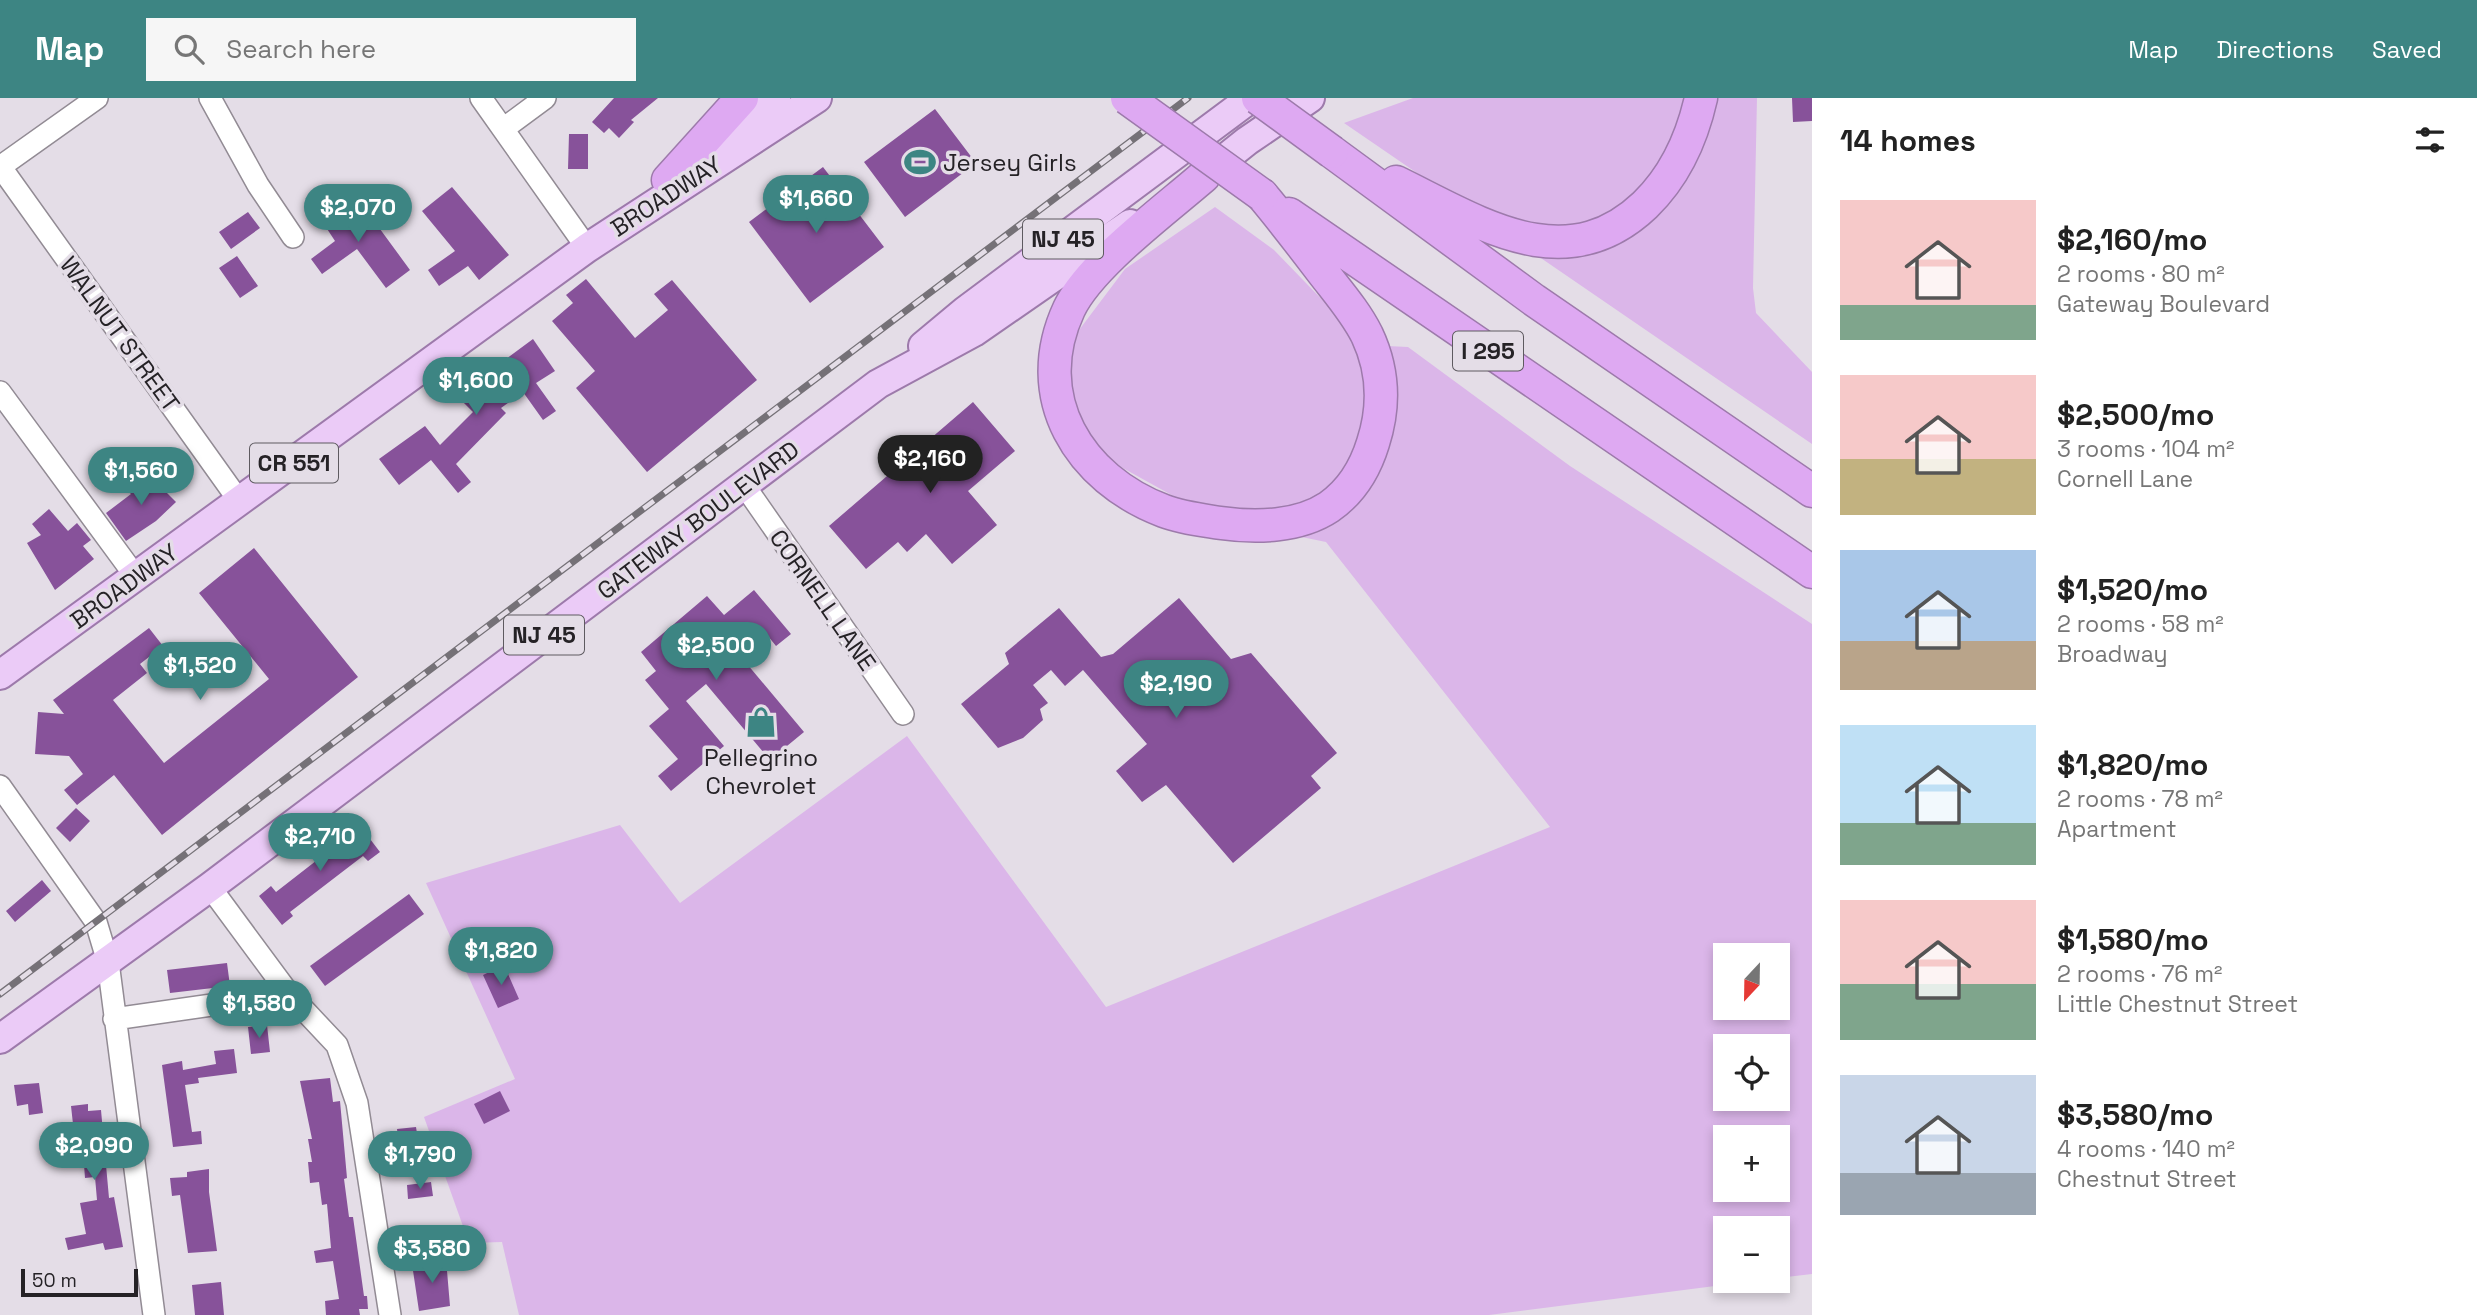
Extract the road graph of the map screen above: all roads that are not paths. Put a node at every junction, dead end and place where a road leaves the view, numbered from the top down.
1 (97, 98) edge
2 (209, 98) edge
3 (481, 98) edge
4 (545, 98) edge
5 (742, 98) edge
6 (776, 98) edge
7 (817, 98) edge
8 (1126, 98) edge
9 (1251, 98) edge
10 (1258, 98) edge
11 (1310, 98) edge
12 (1701, 98) edge
13 (503, 129) junction
14 (1332, 152) junction
15 (0, 166) edge
16 (1204, 176) junction
17 (668, 180) junction
18 (1262, 195) junction
19 (293, 236) dead end
20 (587, 248) junction
21 (878, 384) junction
22 (0, 392) edge
23 (744, 485) junction
24 (1812, 491) edge
25 (240, 502) junction
26 (1714, 507) junction
27 (1812, 572) edge
28 (136, 577) junction
29 (1812, 581) edge
30 (0, 675) edge
31 (903, 714) dead end
32 (0, 786) edge
33 (210, 887) junction
34 (108, 962) junction
35 (289, 994) junction
36 (114, 1019) junction
37 (0, 1039) edge
38 (154, 1315) edge
39 (390, 1315) edge

1 - 15 street
2 - 19 street
3 - 13 street
4 - 13 street
5 - 17 highway
6 - 17 main road, BROADWAY / CR 551
7 - 20 main road, BROADWAY / CR 551
8 - 18 highway, I 295, bridge
9 - 21 main road, NJ 45
10 - 14 highway, I 295, bridge
11 - 16 main road, NJ 45
12 - 14 highway
13 - 20 street
14 - 24 highway, I 295
15 - 25 street, WALNUT STREET
16 - 18 highway
16 - 21 main road, GATEWAY BOULEVARD / NJ 45
17 - 20 main road, BROADWAY / CR 551
18 - 26 highway, I 295
20 - 25 main road, BROADWAY / CR 551
21 - 23 main road, GATEWAY BOULEVARD / NJ 45
22 - 28 street
23 - 31 street, CORNELL LANE
23 - 33 main road, GATEWAY BOULEVARD / NJ 45
25 - 28 main road, BROADWAY / CR 551
26 - 27 highway, I 295
26 - 29 highway
28 - 30 main road, BROADWAY / CR 551
32 - 34 street
33 - 34 main road, GATEWAY BOULEVARD / NJ 45
33 - 35 street
34 - 36 street
34 - 37 main road, GATEWAY BOULEVARD / NJ 45
35 - 36 street
35 - 39 street
36 - 38 street

